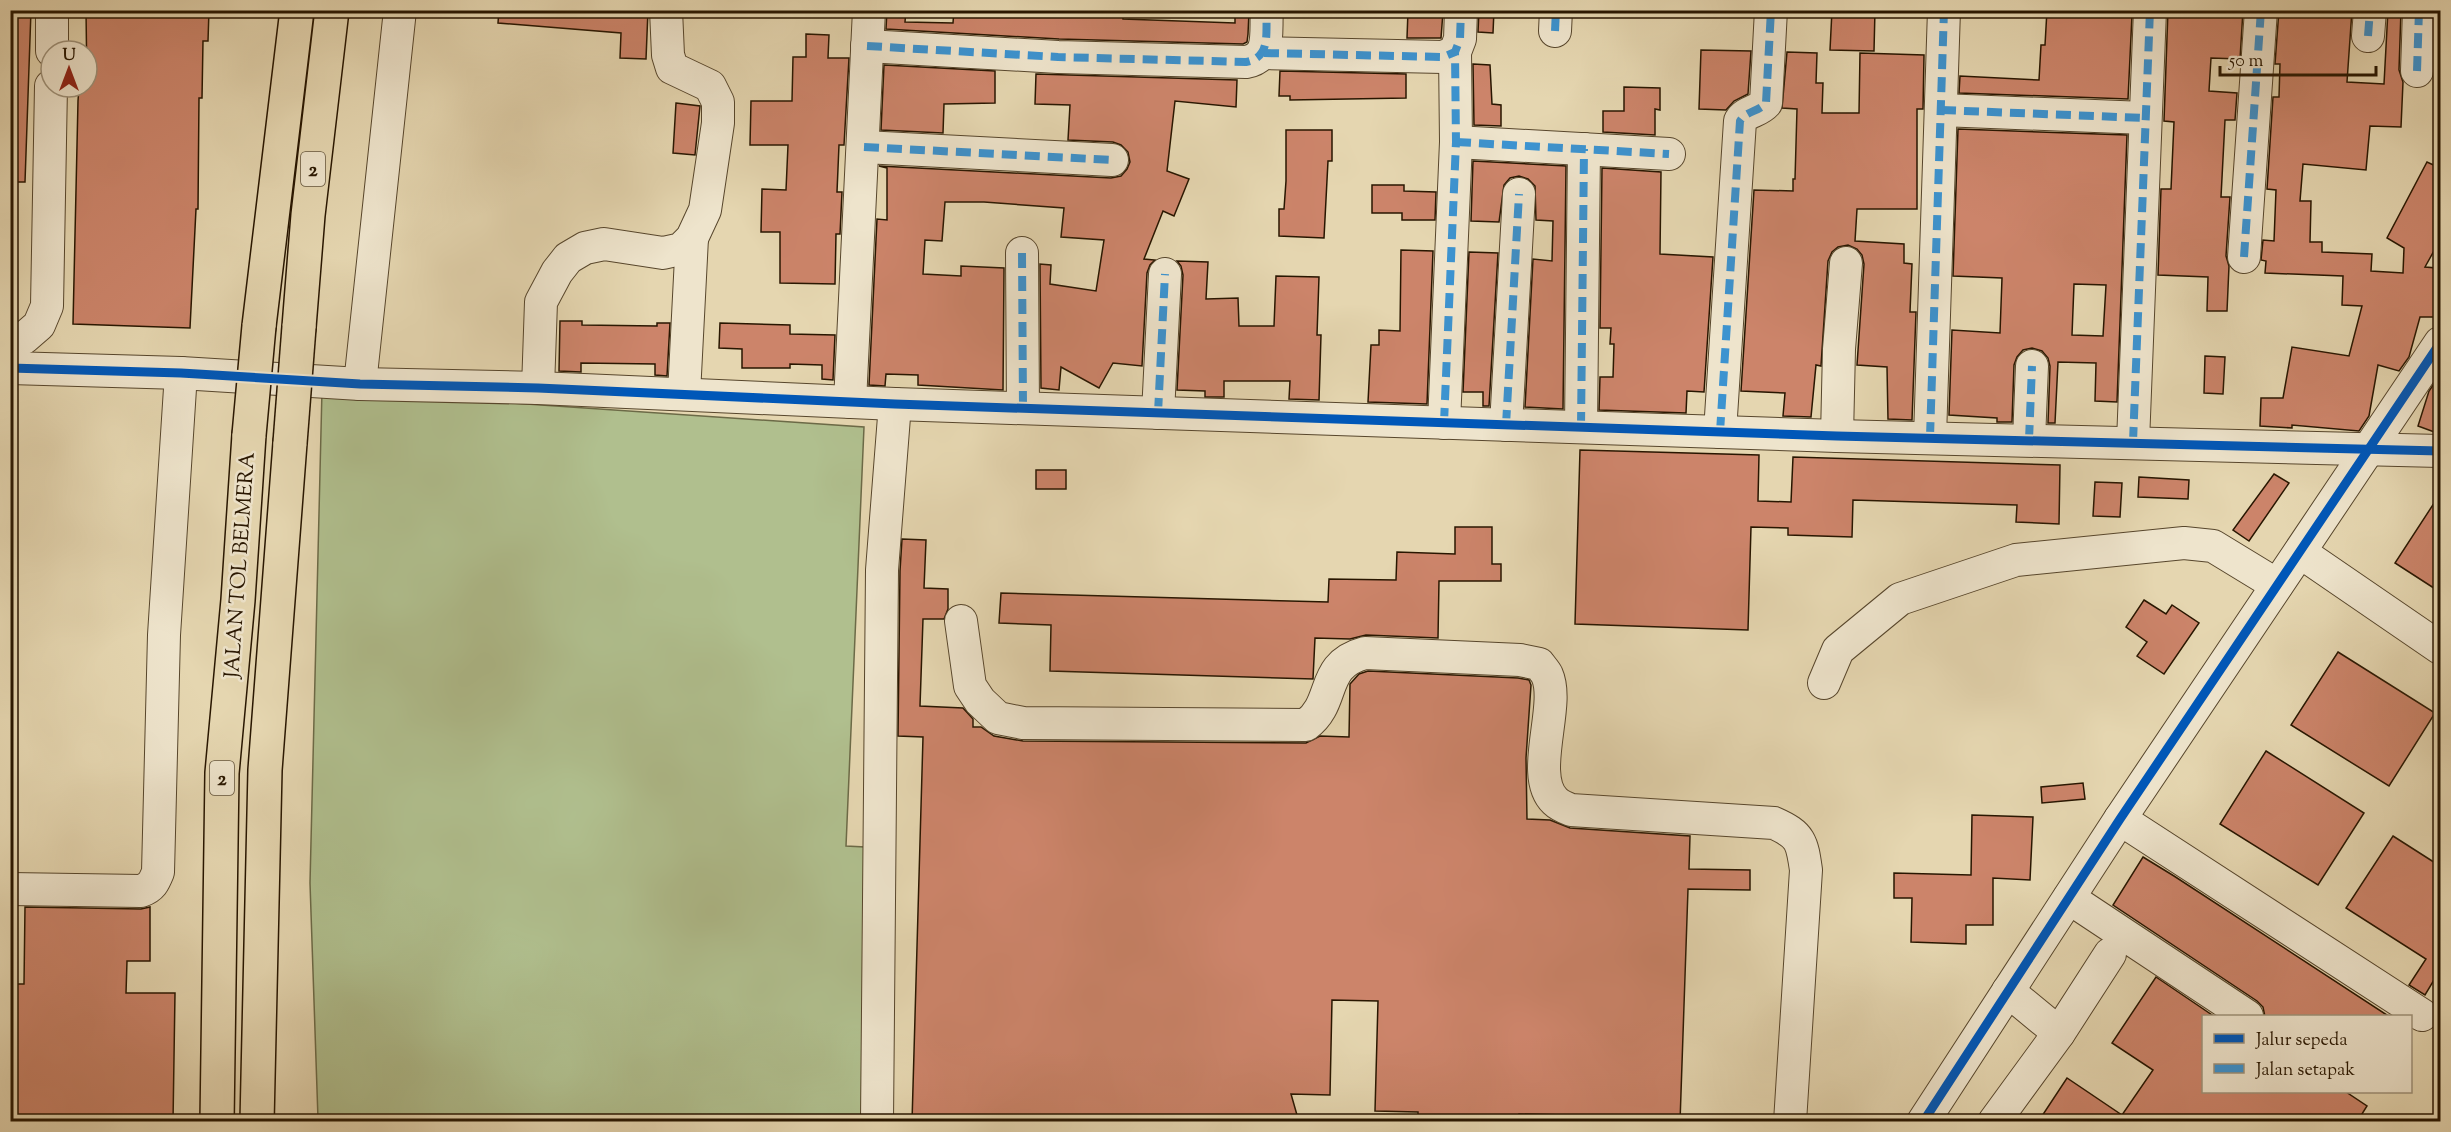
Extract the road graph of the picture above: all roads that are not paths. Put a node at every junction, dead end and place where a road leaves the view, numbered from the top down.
1 (52, 10) edge
2 (297, 10) edge
3 (332, 10) edge
4 (400, 10) edge
5 (666, 10) edge
6 (869, 10) edge
7 (1267, 10) edge
8 (1461, 10) edge
9 (1771, 10) edge
10 (1944, 10) edge
11 (2150, 10) edge
12 (2261, 10) edge
13 (2419, 10) edge
14 (52, 39) edge
15 (867, 46) junction
16 (1455, 52) junction
17 (1264, 53) junction
18 (2417, 71) dead end
19 (51, 99) edge
20 (1941, 110) junction
21 (2145, 118) junction
22 (1456, 142) junction
23 (864, 147) junction
24 (1584, 150) junction
25 (1669, 154) dead end
26 (1112, 160) dead end
27 (1519, 194) dead end
28 (692, 238) junction
29 (1022, 253) dead end
30 (2244, 257) dead end
31 (1846, 263) dead end
32 (1165, 274) dead end
33 (10, 338) edge
34 (2440, 343) edge
35 (2032, 366) dead end
36 (10, 368) edge
37 (181, 373) junction
38 (360, 384) junction
39 (538, 388) junction
40 (684, 394) junction
41 (850, 402) junction
42 (895, 404) junction
43 (1023, 408) junction
44 (1158, 413) junction
45 (1444, 423) junction
46 (1506, 425) junction
47 (1581, 427) junction
48 (1720, 432) junction
49 (1837, 436) junction
50 (1930, 438) junction
51 (2029, 440) junction
52 (2133, 442) junction
53 (2440, 451) edge
54 (2360, 465) junction
55 (2300, 552) junction
56 (2277, 585) junction
57 (962, 621) dead end
58 (2440, 648) edge
59 (1824, 684) dead end
60 (2121, 819) junction
61 (10, 889) edge
62 (2069, 898) junction
63 (2110, 954) dead end
64 (2008, 991) junction
65 (2244, 1015) edge
66 (2422, 1015) dead end
67 (2059, 1033) junction
68 (260, 1063) junction
69 (217, 1122) edge
70 (257, 1122) edge
71 (265, 1122) edge
72 (877, 1122) edge
73 (1790, 1122) edge
74 (1923, 1122) edge
75 (1994, 1122) edge

1 - 14 street
2 - 69 highway, JALAN TOL BELMERA / 2, bridge
3 - 68 highway, JALAN TOL BELMERA / 2, bridge
4 - 38 street
5 - 28 street
6 - 15 street
7 - 17 street
8 - 16 street
9 - 48 street
10 - 20 street
11 - 21 street
12 - 30 street
13 - 18 street
15 - 17 street
15 - 23 street
16 - 17 street
16 - 22 street
19 - 33 street
20 - 21 street
20 - 50 street
21 - 52 street
22 - 24 street
22 - 45 street
23 - 26 street
23 - 41 street
24 - 25 street
24 - 47 street
27 - 46 street
28 - 39 street
28 - 40 street
29 - 43 street
31 - 49 street
32 - 44 street
34 - 54 street
35 - 51 street
36 - 37 street
37 - 38 street
37 - 61 street
38 - 39 street
39 - 40 street
40 - 41 street
41 - 42 street
42 - 43 street
42 - 72 street
43 - 44 street
44 - 45 street
45 - 46 street
46 - 47 street
47 - 48 street
48 - 49 street
49 - 50 street
50 - 51 street
51 - 52 street
52 - 54 street
53 - 54 street
54 - 55 street
55 - 56 street
55 - 58 street
56 - 59 street
56 - 60 street
57 - 73 street
60 - 62 street
60 - 66 street
62 - 64 street
62 - 65 street
63 - 67 street
64 - 67 street
64 - 74 street
67 - 75 street
68 - 70 highway, JALAN TOL BELMERA / 2
68 - 71 highway

